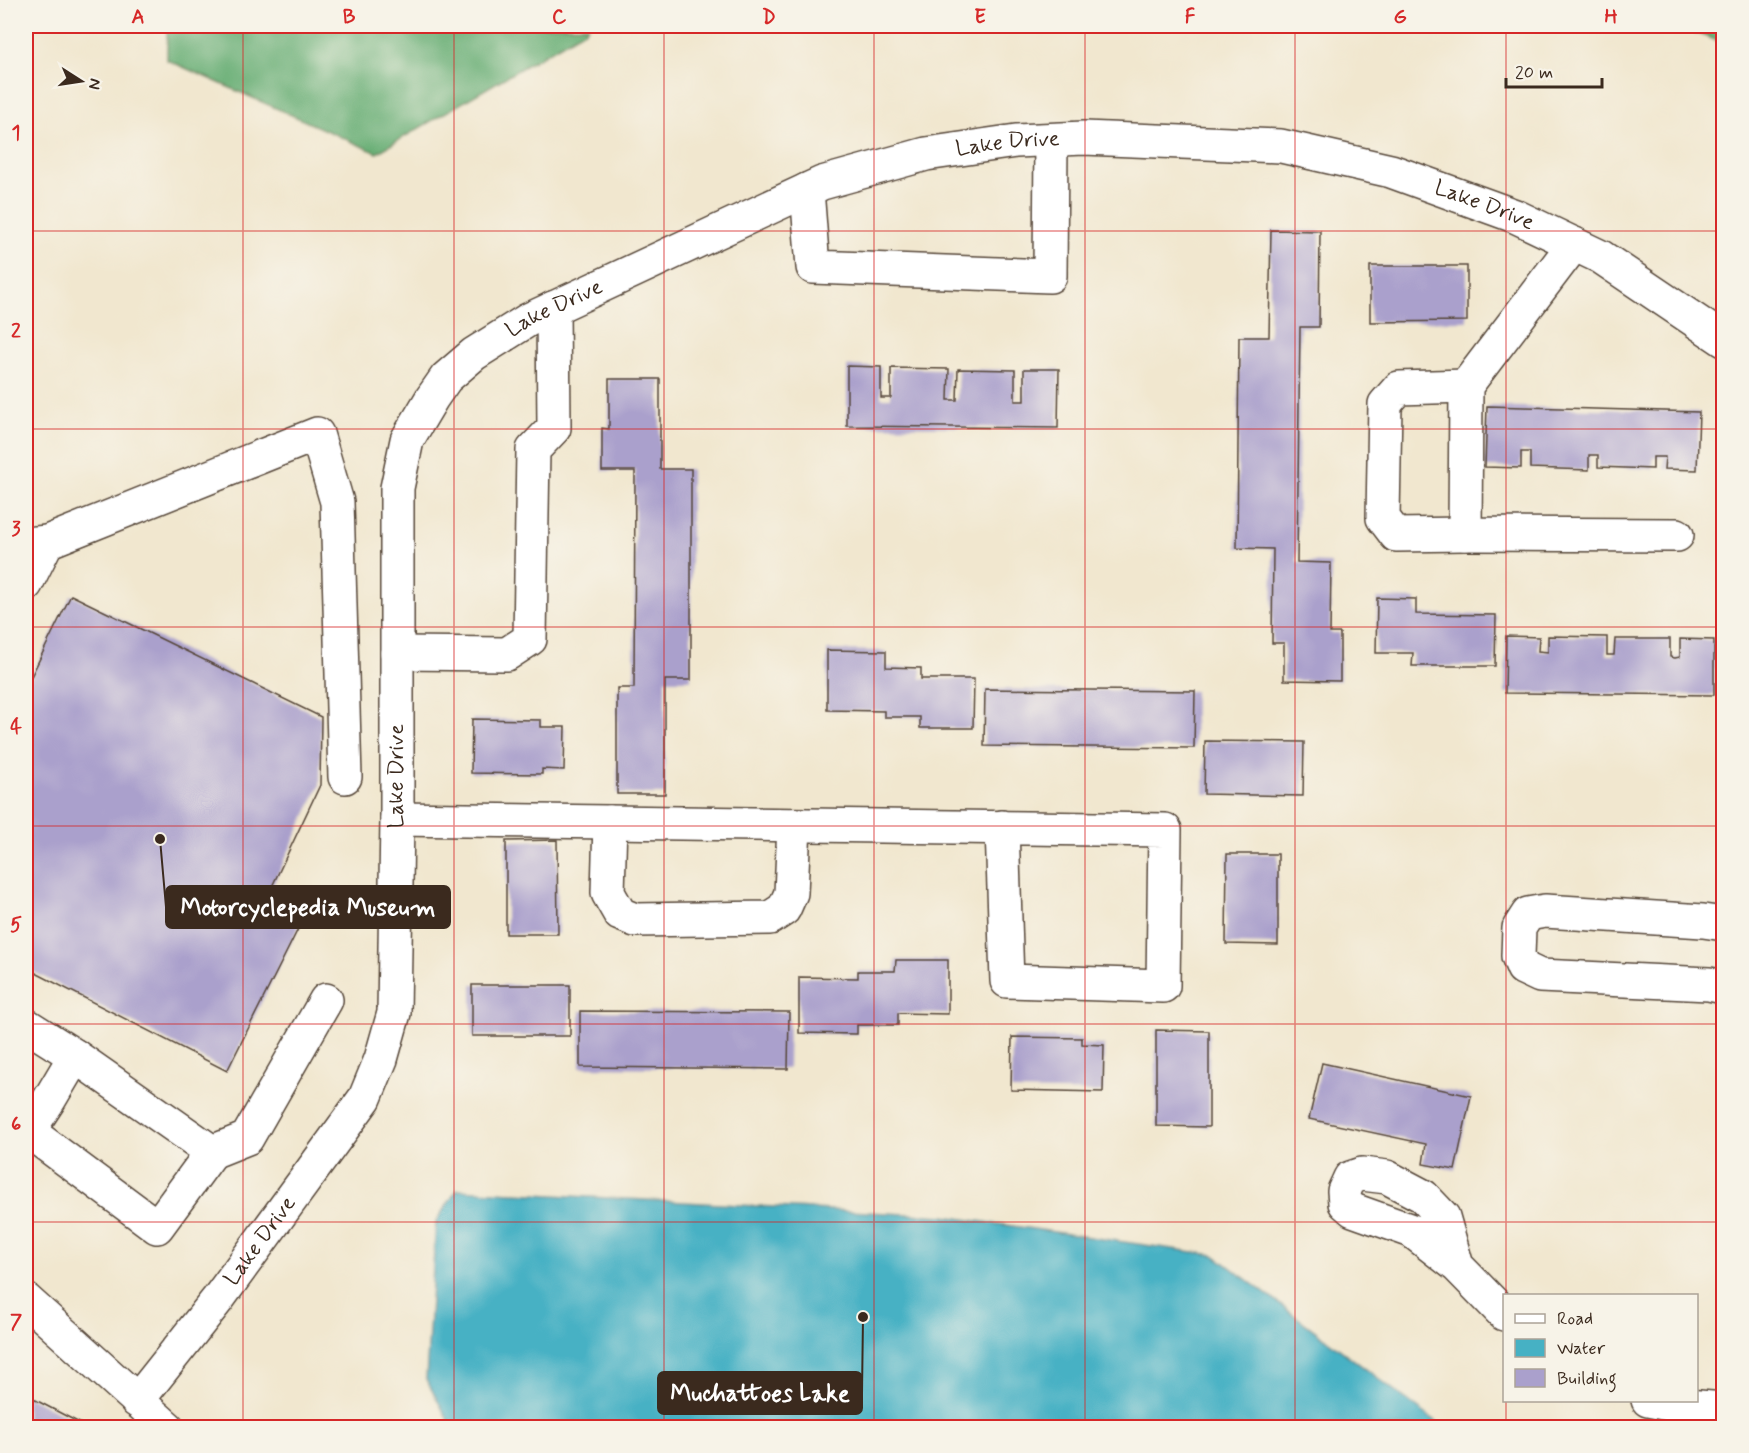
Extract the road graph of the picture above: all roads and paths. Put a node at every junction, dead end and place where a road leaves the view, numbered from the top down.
1 (1051, 140) junction
2 (807, 190) junction
3 (1574, 244) junction
4 (553, 308) junction
5 (1724, 340) edge
6 (1466, 386) junction
7 (1465, 534) junction
8 (1677, 535) dead end
9 (36, 543) edge
10 (26, 584) edge
11 (397, 653) junction
12 (345, 777) dead end
13 (397, 819) junction
14 (610, 822) junction
15 (794, 825) junction
16 (1002, 828) junction
17 (1724, 924) edge
18 (1724, 987) edge
19 (326, 1000) dead end
20 (26, 1025) edge
21 (75, 1056) junction
22 (27, 1133) edge
23 (212, 1152) junction
24 (1457, 1266) dead end
25 (26, 1300) edge
26 (1503, 1313) edge
27 (137, 1401) junction
28 (1654, 1402) edge
29 (1724, 1409) edge
30 (168, 1428) edge

1 - 2 street, Lake Drive
1 - 2 street
1 - 3 street, Lake Drive
2 - 4 street, Lake Drive
3 - 5 street, Lake Drive
3 - 6 street
4 - 11 street, Lake Drive
4 - 11 street
6 - 7 street
6 - 7 street
7 - 8 street
9 - 10 street
9 - 12 street
11 - 13 street, Lake Drive
13 - 14 street
13 - 27 street, Lake Drive
14 - 15 street
14 - 15 street
15 - 16 street
16 - 16 street
17 - 18 street
19 - 23 street
20 - 21 street
21 - 22 street
21 - 23 street
22 - 23 street
24 - 26 street
25 - 27 street
27 - 30 street
28 - 29 street

